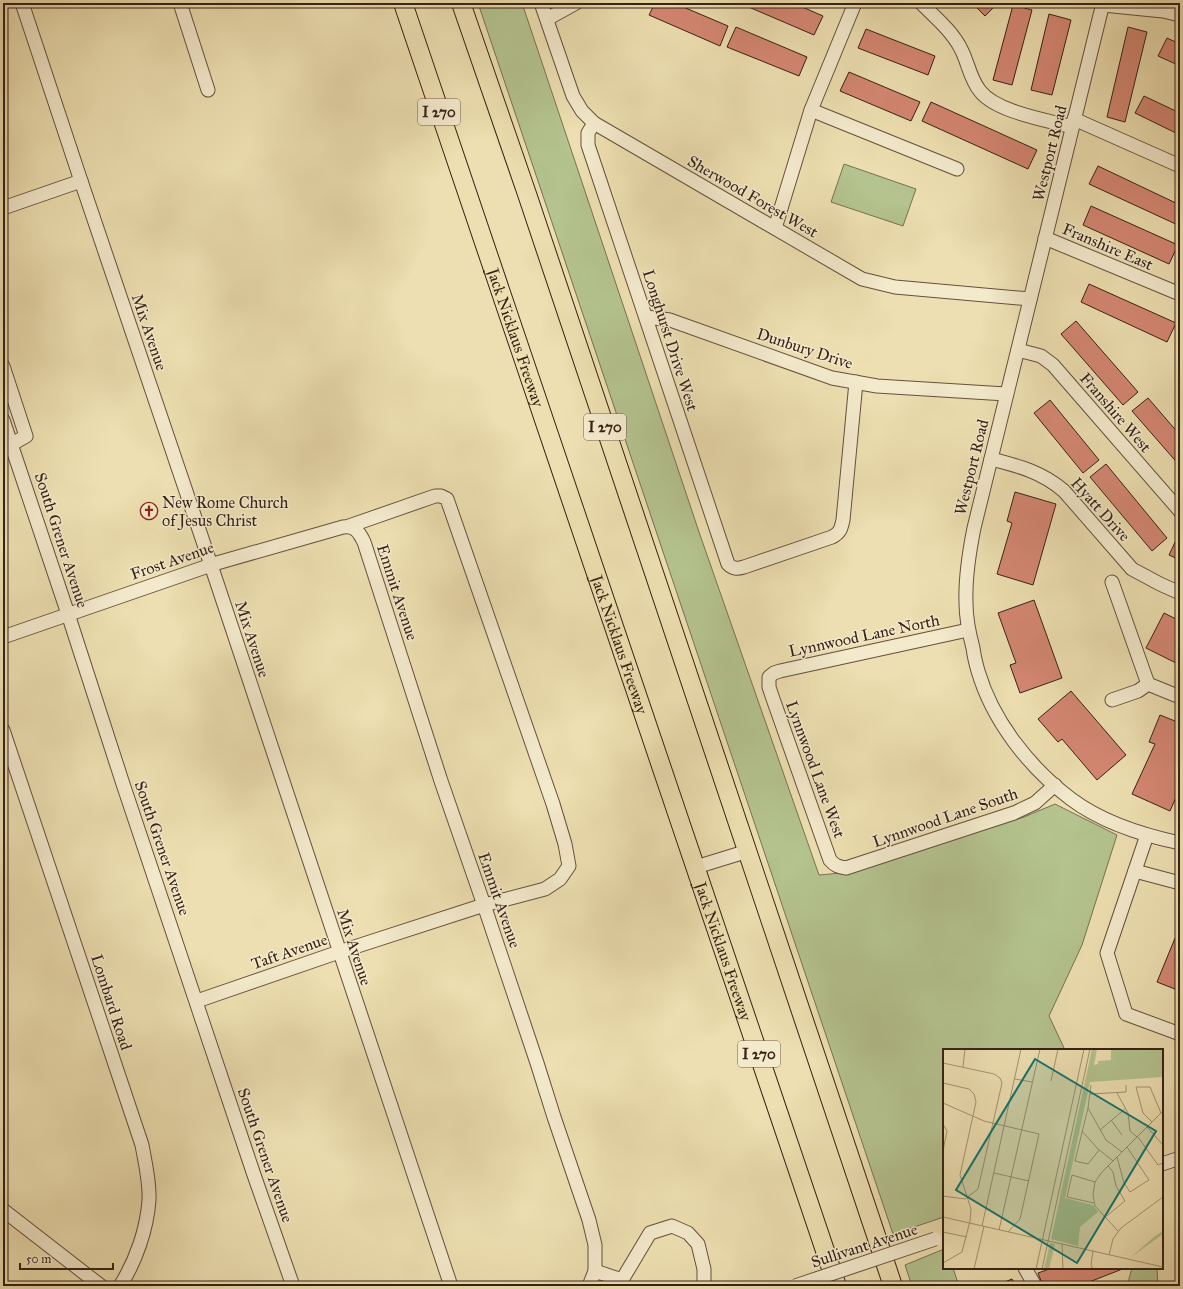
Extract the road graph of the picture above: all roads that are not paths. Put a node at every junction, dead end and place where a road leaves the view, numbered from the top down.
1 (22, 3) edge
2 (180, 3) edge
3 (403, 3) edge
4 (461, 3) edge
5 (541, 3) edge
6 (576, 3) edge
7 (855, 3) edge
8 (921, 3) edge
9 (1103, 4) edge
10 (1180, 15) edge
11 (547, 19) junction
12 (208, 90) dead end
13 (811, 110) junction
14 (594, 122) junction
15 (1073, 123) junction
16 (1180, 166) edge
17 (957, 169) dead end
18 (81, 182) junction
19 (3, 208) edge
20 (775, 228) junction
21 (1045, 238) junction
22 (1180, 294) edge
23 (1030, 299) junction
24 (646, 317) junction
25 (1018, 350) junction
26 (3, 366) edge
27 (856, 382) junction
28 (1006, 394) junction
29 (3, 420) edge
30 (12, 444) junction
31 (991, 459) junction
32 (1180, 511) edge
33 (352, 527) junction
34 (210, 565) junction
35 (1112, 582) dead end
36 (1180, 593) edge
37 (68, 614) junction
38 (968, 630) junction
39 (3, 636) edge
40 (769, 677) joint
41 (1148, 684) junction
42 (1180, 697) edge
43 (1112, 700) dead end
44 (3, 730) edge
45 (1055, 785) junction
46 (1147, 835) junction
47 (1180, 843) edge
48 (748, 851) junction
49 (696, 867) junction
50 (839, 867) joint
51 (1135, 871) junction
52 (1180, 883) edge
53 (484, 905) junction
54 (338, 952) junction
55 (197, 1001) junction
56 (1180, 1034) edge
57 (1180, 1158) edge
58 (1163, 1164) edge
59 (3, 1210) edge
60 (940, 1238) edge
61 (1026, 1269) edge
62 (595, 1271) junction
63 (620, 1283) edge
64 (101, 1286) edge
65 (120, 1286) edge
66 (293, 1286) edge
67 (451, 1286) edge
68 (589, 1286) edge
69 (704, 1286) edge
70 (795, 1286) edge
71 (837, 1286) edge
72 (893, 1286) edge
73 (1035, 1286) edge

1 - 18 street, Mix Avenue
2 - 12 street
3 - 49 highway, Jack Nicklaus Freeway / I 270
4 - 48 highway, I 270
5 - 11 street, Sherwood Forest West
6 - 11 street
7 - 13 street
8 - 15 street
9 - 10 street
9 - 15 street, Westport Road
11 - 14 street, Sherwood Forest West
13 - 17 street
13 - 20 street
14 - 20 street, Sherwood Forest West
14 - 24 street, Longhurst Drive West
15 - 16 street
15 - 21 street, Westport Road
18 - 19 street
18 - 34 street, Mix Avenue
20 - 23 street, Sherwood Forest West
21 - 22 street, Franshire East
21 - 23 street, Westport Road
23 - 25 street, Westport Road
24 - 27 street, Dunbury Drive
24 - 27 street, Longhurst Drive West
25 - 28 street, Westport Road
25 - 32 street, Franshire West
26 - 30 street
27 - 28 street, Dunbury Drive
28 - 31 street, Westport Road
29 - 30 street, South Grener Avenue
30 - 37 street, South Grener Avenue
31 - 36 street, Hyatt Drive
31 - 38 street, Westport Road
33 - 34 street, Frost Avenue
33 - 53 street, Emmit Avenue
33 - 53 street, Frost Avenue
34 - 37 street, Frost Avenue
34 - 54 street, Mix Avenue
35 - 41 street
37 - 39 street, Frost Avenue
37 - 55 street, South Grener Avenue
38 - 40 street, Lynnwood Lane North
38 - 45 street, Westport Road
40 - 50 street, Lynnwood Lane West
41 - 42 street
41 - 43 street
44 - 65 street, Lombard Road
45 - 46 street, Westport Road
45 - 50 street, Lynnwood Lane South
46 - 47 street, Westport Road
46 - 51 street
48 - 49 street
48 - 72 highway, I 270
49 - 71 highway, Jack Nicklaus Freeway / I 270
51 - 52 street
51 - 56 street
53 - 54 street, Taft Avenue
53 - 62 street, Emmit Avenue
54 - 55 street, Taft Avenue
54 - 67 street, Mix Avenue
55 - 66 street, South Grener Avenue
57 - 58 street
59 - 64 street
60 - 70 street, Sullivant Avenue, bridge
61 - 73 street
62 - 63 street
62 - 68 street, Emmit Avenue
63 - 69 street

